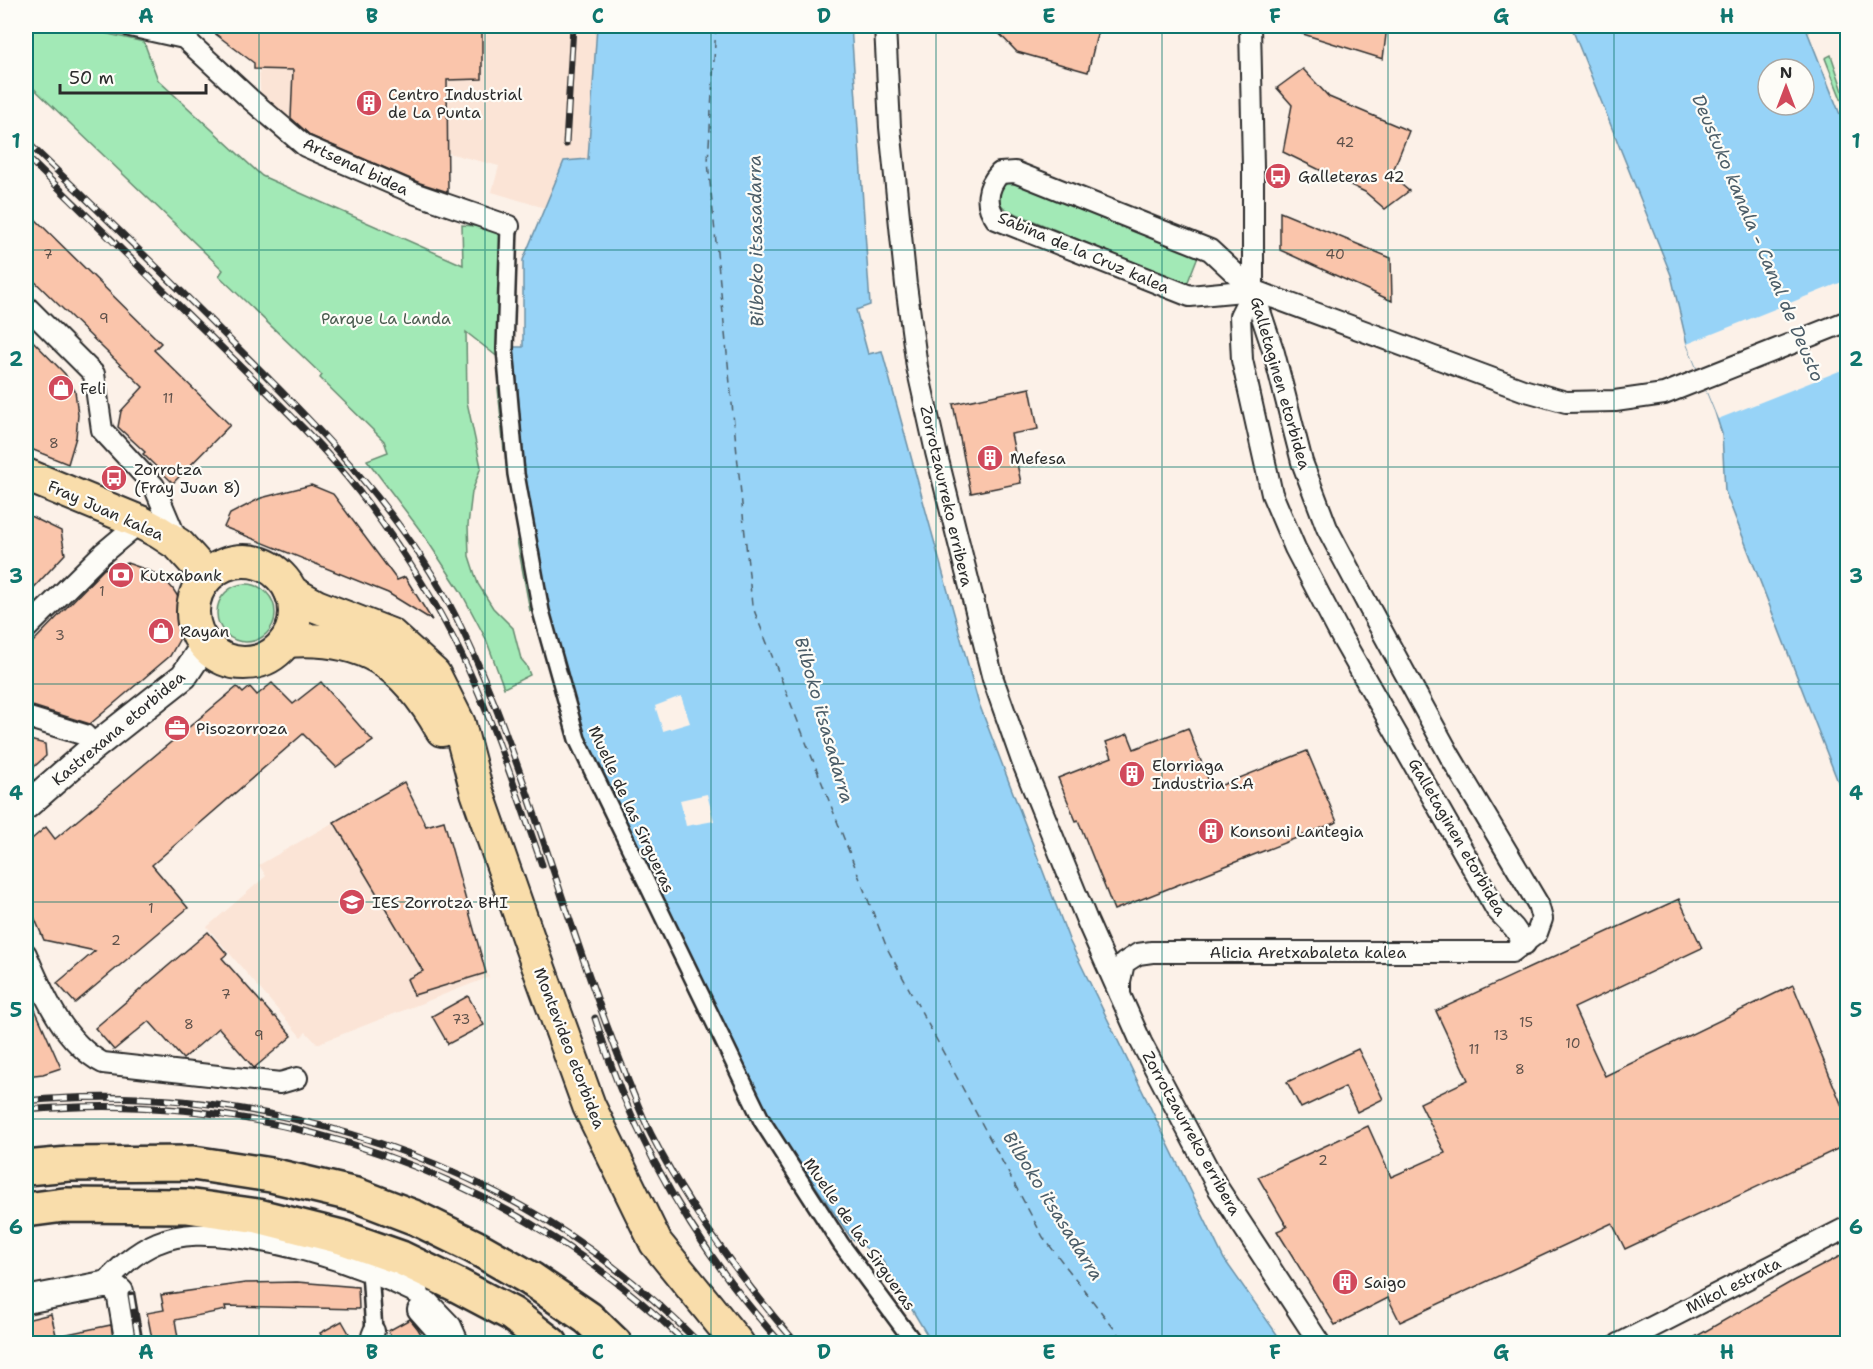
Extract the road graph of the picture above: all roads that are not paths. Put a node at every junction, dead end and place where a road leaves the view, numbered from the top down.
1 (130, 26) edge
2 (885, 26) edge
3 (1250, 26) edge
4 (182, 32) edge
5 (509, 226) joint
6 (1253, 290) junction
7 (26, 306) edge
8 (1848, 321) edge
9 (26, 475) edge
10 (140, 522) junction
11 (179, 545) junction
12 (207, 576) junction
13 (291, 592) junction
14 (26, 629) edge
15 (286, 641) junction
16 (205, 645) junction
17 (26, 717) edge
18 (94, 747) junction
19 (477, 792) junction
20 (26, 806) edge
21 (1525, 944) junction
22 (1098, 945) junction
23 (26, 954) edge
24 (1131, 957) junction
25 (31, 984) edge
26 (1120, 994) junction
27 (297, 1078) dead end
28 (26, 1168) edge
29 (26, 1210) edge
30 (1848, 1227) edge
31 (370, 1271) junction
32 (103, 1285) junction
33 (26, 1300) edge
34 (422, 1302) junction
35 (374, 1337) edge
36 (129, 1344) edge
37 (448, 1344) edge
38 (459, 1344) edge
39 (551, 1344) edge
40 (615, 1344) edge
41 (738, 1344) edge
42 (915, 1344) edge
43 (1320, 1344) edge
44 (1619, 1344) edge

1 - 4 street, Artsenal bidea
2 - 22 street, Zorrotzaurreko erribera
3 - 6 street, Galletaginen etorbidea
4 - 5 street, Artsenal bidea
5 - 42 street, Muelle de las Sirgueras
6 - 6 street, Sabina de la Cruz kalea
6 - 8 street, Sabina de la Cruz kalea
6 - 21 street, Galletaginen etorbidea
6 - 21 street, Galletaginen etorbidea
7 - 11 street
9 - 10 main road, Fray Juan kalea
10 - 11 main road, Fray Juan kalea
10 - 14 street
11 - 12 main road, Fray Juan kalea
12 - 13 main road
12 - 16 main road
13 - 15 main road
13 - 19 main road, Montevideo etorbidea
15 - 16 main road
15 - 19 main road, Montevideo etorbidea
16 - 18 street, Kastrexana etorbidea
17 - 18 street
18 - 20 street, Kastrexana etorbidea
19 - 41 main road, Montevideo etorbidea
21 - 24 street, Alicia Aretxabaleta kalea
22 - 24 street
22 - 26 street, Zorrotzaurreko erribera
23 - 25 street
24 - 26 street
25 - 27 street
26 - 43 street, Zorrotzaurreko erribera
28 - 40 highway
29 - 39 highway
30 - 44 street, Mikol estrata
31 - 32 street
31 - 34 street
31 - 35 street
32 - 33 street
32 - 36 street
34 - 37 street
34 - 38 street

